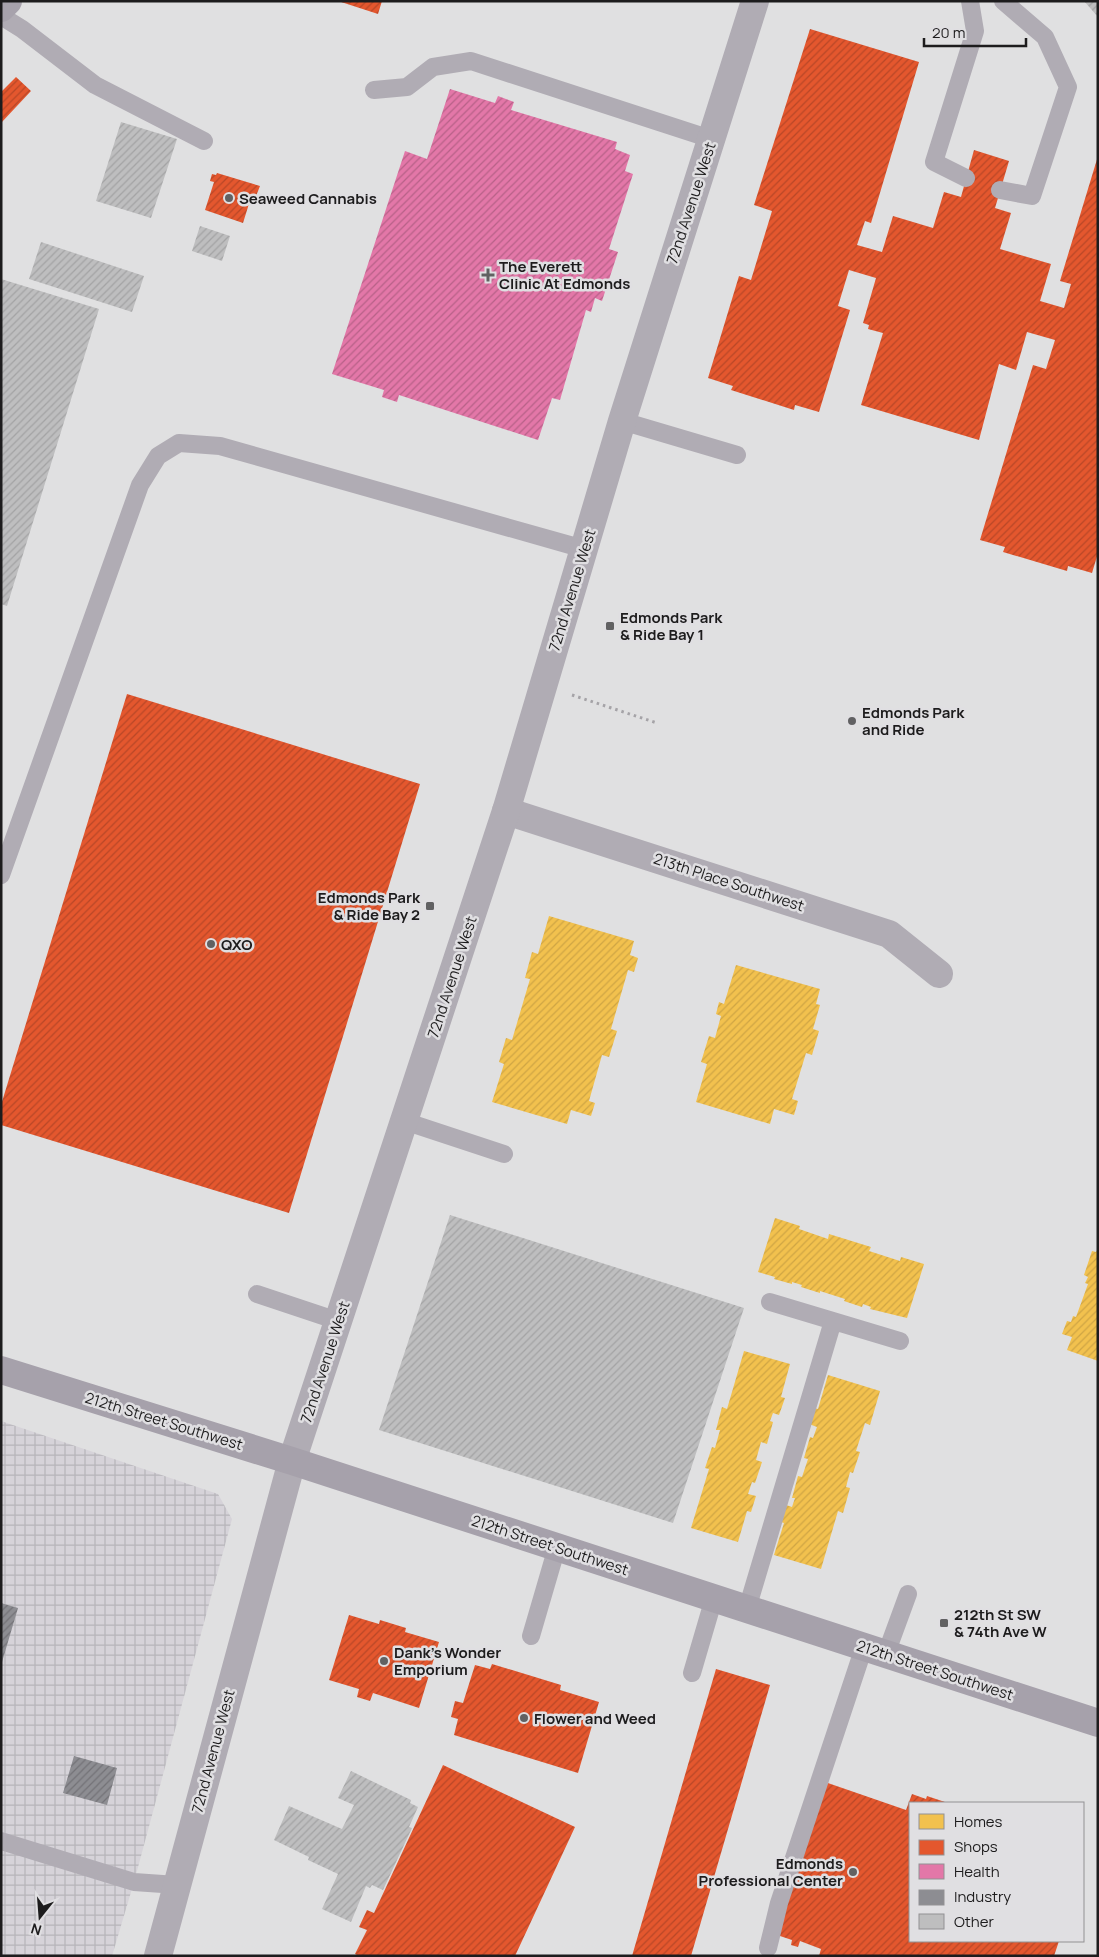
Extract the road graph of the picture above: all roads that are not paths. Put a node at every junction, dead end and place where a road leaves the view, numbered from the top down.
1 (8, 1) edge
2 (755, 1) edge
3 (970, 1) edge
4 (1003, 1) edge
5 (1, 8) edge
6 (1, 16) edge
7 (374, 90) dead end
8 (711, 139) junction
9 (204, 141) dead end
10 (966, 178) dead end
11 (1000, 190) dead end
12 (622, 421) junction
13 (737, 455) dead end
14 (584, 549) junction
15 (506, 811) junction
16 (1, 875) edge
17 (939, 974) dead end
18 (404, 1121) junction
19 (504, 1154) dead end
20 (257, 1294) dead end
21 (770, 1302) dead end
22 (338, 1321) junction
23 (833, 1321) junction
24 (900, 1341) dead end
25 (1, 1370) edge
26 (292, 1461) junction
27 (557, 1547) junction
28 (908, 1594) dead end
29 (714, 1598) junction
30 (747, 1609) junction
31 (531, 1636) dead end
32 (875, 1651) junction
33 (692, 1673) dead end
34 (1098, 1723) edge
35 (1, 1841) edge
36 (177, 1885) junction
37 (768, 1948) dead end
38 (158, 1956) edge

1 - 5 highway
2 - 8 street, 72nd Avenue West
3 - 10 lane
4 - 11 lane
6 - 9 lane
7 - 8 lane
8 - 12 street, 72nd Avenue West
12 - 13 lane
12 - 14 street, 72nd Avenue West
14 - 15 street, 72nd Avenue West
14 - 16 lane
15 - 17 street, 213th Place Southwest
15 - 18 street, 72nd Avenue West
18 - 19 lane
18 - 22 street, 72nd Avenue West
20 - 22 lane
21 - 23 lane
22 - 26 street, 72nd Avenue West
23 - 24 lane
23 - 30 lane
25 - 26 main road, 212th Street Southwest
26 - 27 main road, 212th Street Southwest
26 - 36 street, 72nd Avenue West
27 - 29 main road, 212th Street Southwest
27 - 31 lane
28 - 32 lane
29 - 30 main road, 212th Street Southwest
29 - 33 lane
30 - 32 main road, 212th Street Southwest
32 - 34 main road, 212th Street Southwest
32 - 37 lane
35 - 36 lane
36 - 38 street, 72nd Avenue West

